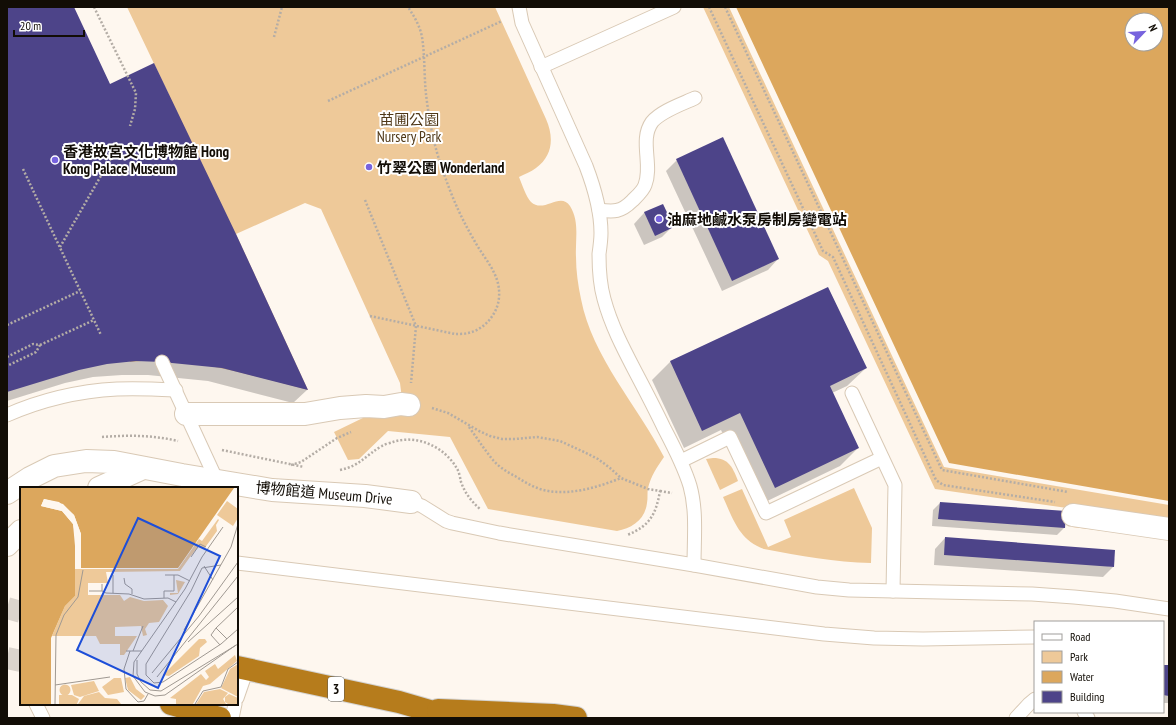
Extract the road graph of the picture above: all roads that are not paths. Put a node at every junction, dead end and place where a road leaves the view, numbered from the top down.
1 (674, 7) edge
2 (519, 10) edge
3 (541, 67) junction
4 (695, 98) dead end
5 (599, 210) junction
6 (162, 362) dead end
7 (176, 390) junction
8 (852, 393) dead end
9 (409, 405) road end
10 (186, 414) junction
11 (7, 415) edge
12 (882, 458) junction
13 (681, 461) junction
14 (143, 468) junction
15 (216, 481) junction
16 (102, 487) edge
17 (9, 489) edge
18 (411, 502) joint
19 (1074, 515) dead end
20 (1169, 529) edge
21 (20, 531) edge
22 (7, 545) edge
23 (238, 563) edge
24 (694, 565) junction
25 (893, 591) junction
26 (1169, 609) edge
27 (1034, 637) edge
28 (242, 668) edge
29 (238, 692) edge
30 (1034, 700) edge
31 (36, 705) edge
32 (174, 705) edge
33 (235, 705) edge
34 (425, 710) junction
35 (43, 718) edge
36 (220, 718) edge
37 (232, 718) edge
38 (454, 718) edge
39 (576, 718) edge
40 (1016, 718) edge

1 - 3 lane
2 - 3 lane
3 - 5 lane
4 - 5 lane
5 - 13 lane
6 - 7 lane
7 - 10 lane
7 - 11 lane
8 - 12 lane
9 - 10 street
10 - 15 lane
12 - 13 lane
12 - 25 lane
13 - 24 lane
14 - 15 street, 博物館道 Museum Drive
14 - 16 street
14 - 17 street, 博物館道 Museum Drive
15 - 18 street, 博物館道 Museum Drive
18 - 24 lane
19 - 20 street
21 - 22 street
23 - 27 lane
24 - 25 lane
25 - 26 lane
28 - 29 lane
28 - 34 highway, 3
30 - 40 lane
31 - 35 lane
32 - 36 highway
33 - 37 lane
34 - 38 highway, 3
34 - 39 highway

